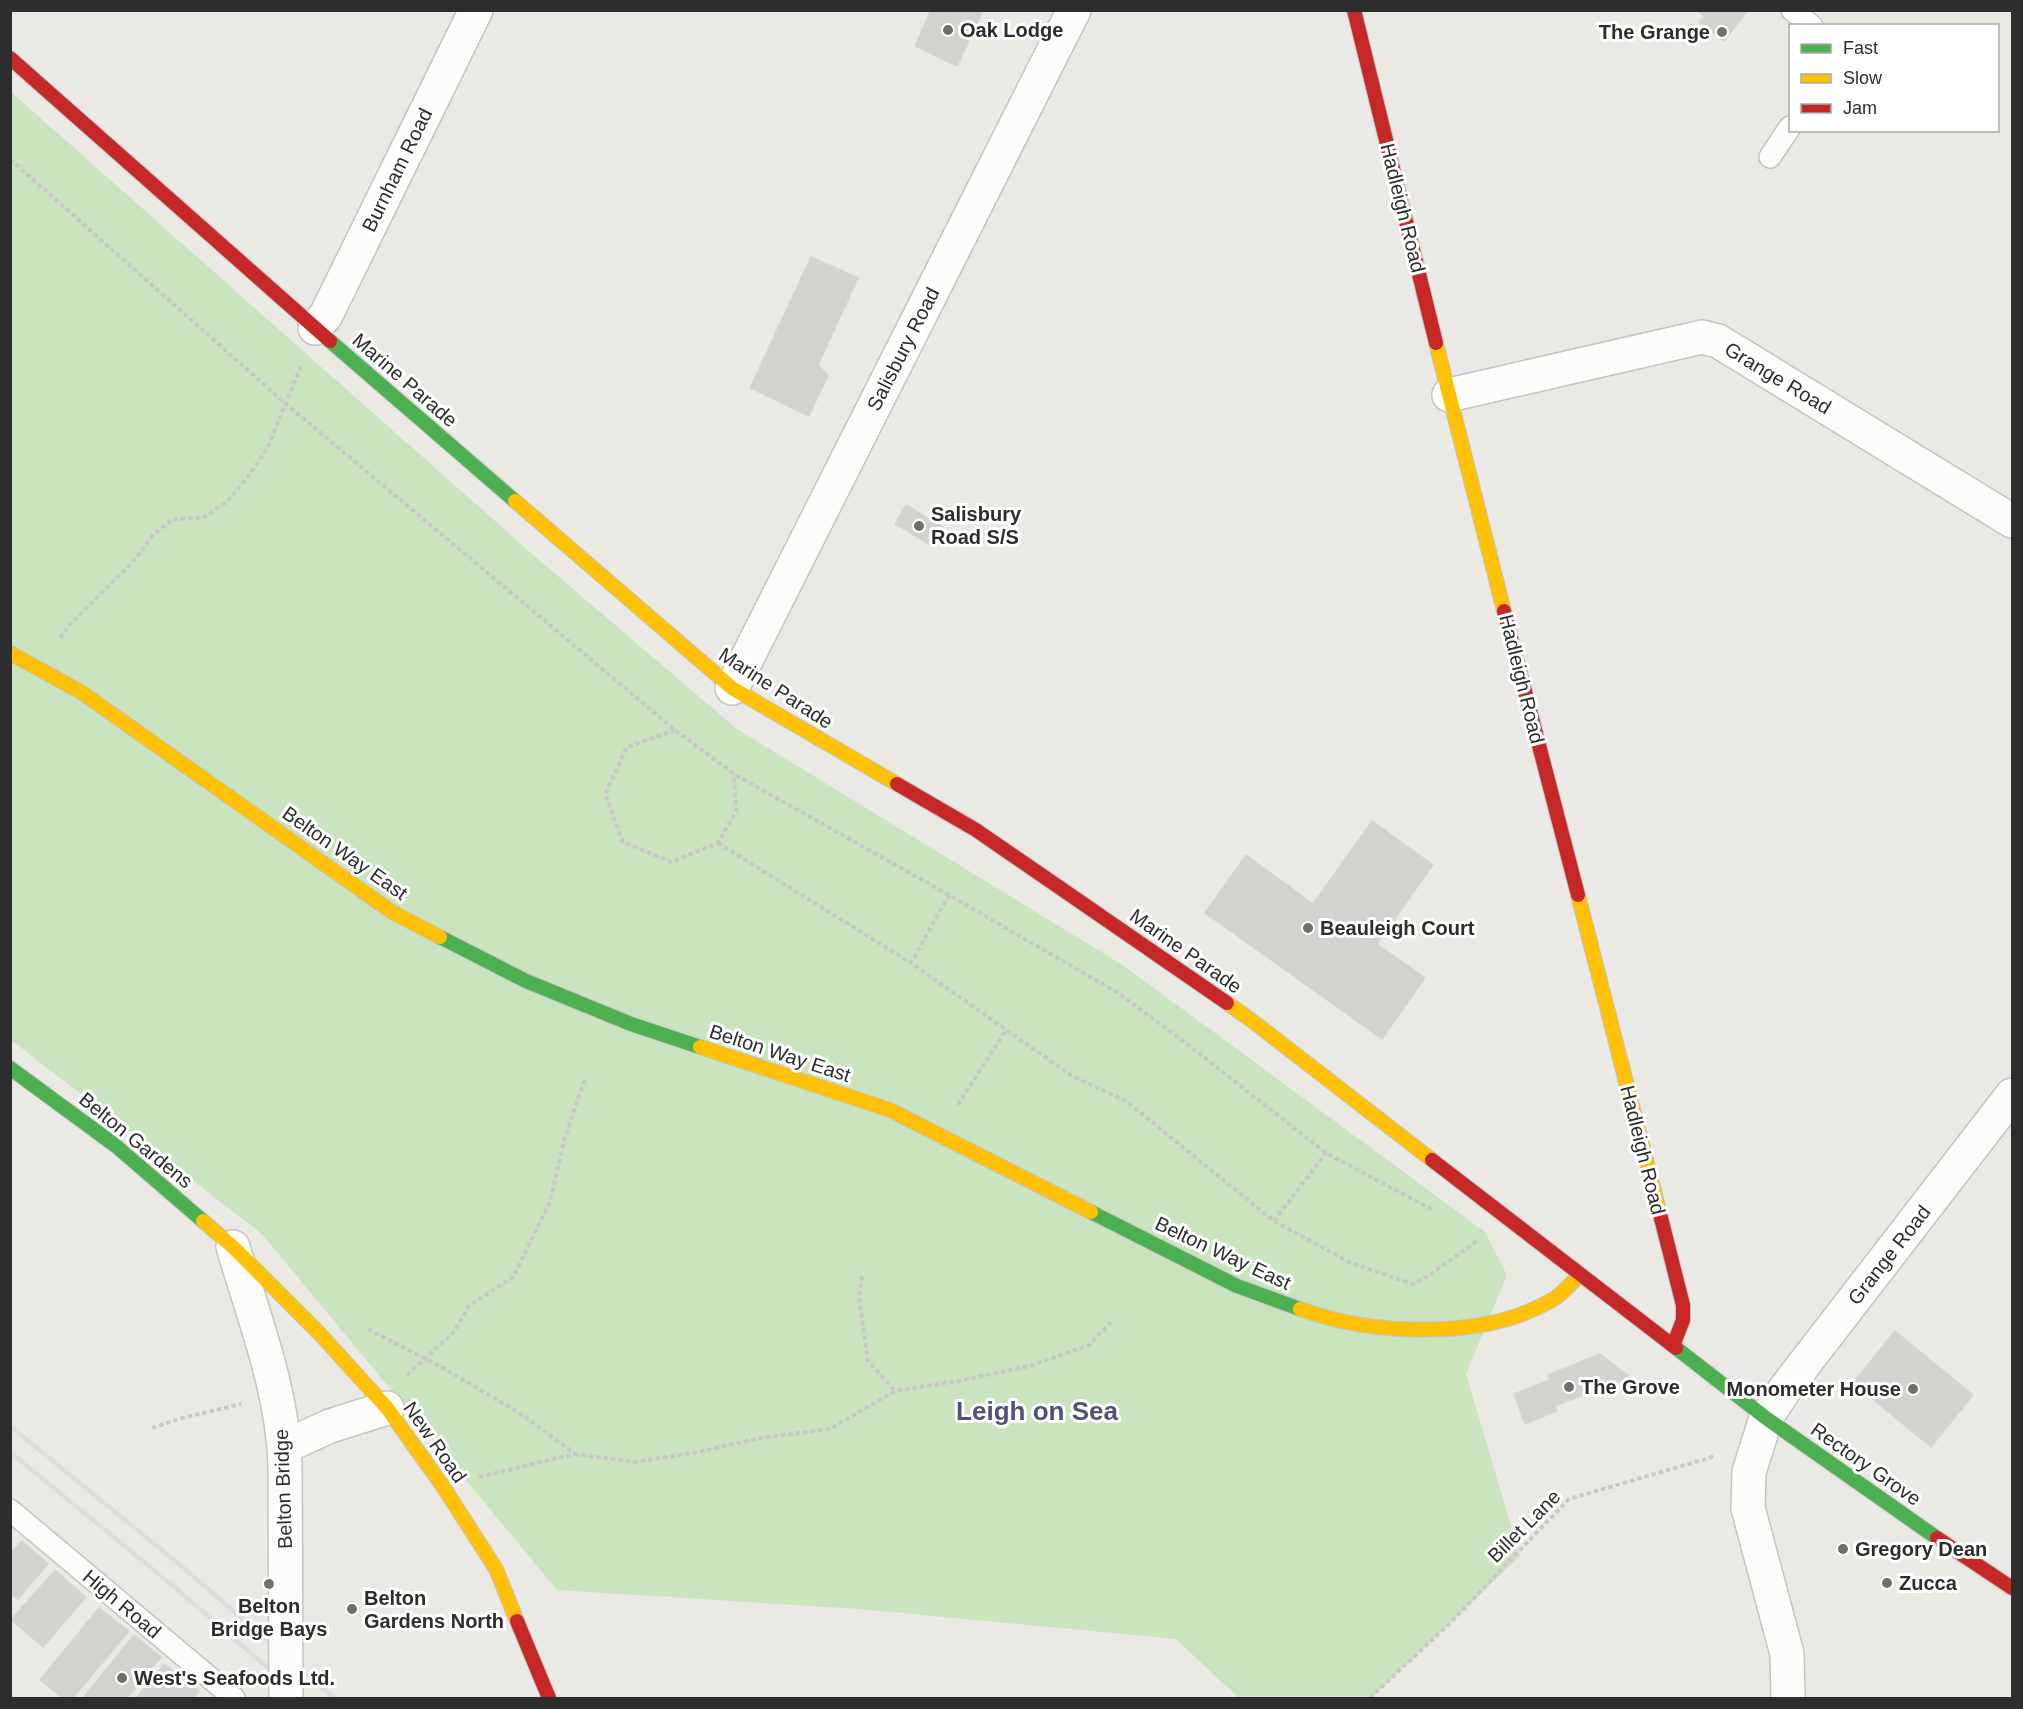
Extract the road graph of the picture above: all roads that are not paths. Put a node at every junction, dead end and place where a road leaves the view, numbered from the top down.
1 (476, 10) edge
2 (1074, 10) edge
3 (1354, 10) edge
4 (1792, 10) edge
5 (1810, 24) edge
6 (10, 58) edge
7 (1789, 130) edge
8 (1770, 157) dead end
9 (315, 328) junction
10 (1449, 395) junction
11 (2013, 521) edge
12 (10, 653) edge
13 (732, 688) junction
14 (10, 1068) edge
15 (2013, 1095) edge
16 (233, 1247) junction
17 (1580, 1275) junction
18 (1673, 1346) junction
19 (384, 1404) junction
20 (1767, 1418) junction
21 (285, 1456) junction
22 (10, 1510) edge
23 (2013, 1587) edge
24 (234, 1698) edge
25 (286, 1698) edge
26 (549, 1698) edge
27 (1788, 1698) edge

1 - 9 street, Burnham Road
2 - 13 street, Salisbury Road
3 - 10 street, Hadleigh Road
4 - 5 lane
6 - 9 street, Marine Parade
7 - 8 lane
9 - 13 street, Marine Parade
10 - 11 street, Grange Road
10 - 18 street, Hadleigh Road
12 - 17 street, Belton Way East
13 - 17 street, Marine Parade
14 - 16 street, Belton Gardens
15 - 20 street, Grange Road
16 - 19 street, New Road
16 - 21 street, Belton Bridge
17 - 18 street, Marine Parade
18 - 20 street, Rectory Grove
19 - 21 street
19 - 26 street, New Road
20 - 23 street, Rectory Grove
20 - 27 street
21 - 25 street, Belton Bridge, bridge
22 - 24 lane, High Road

